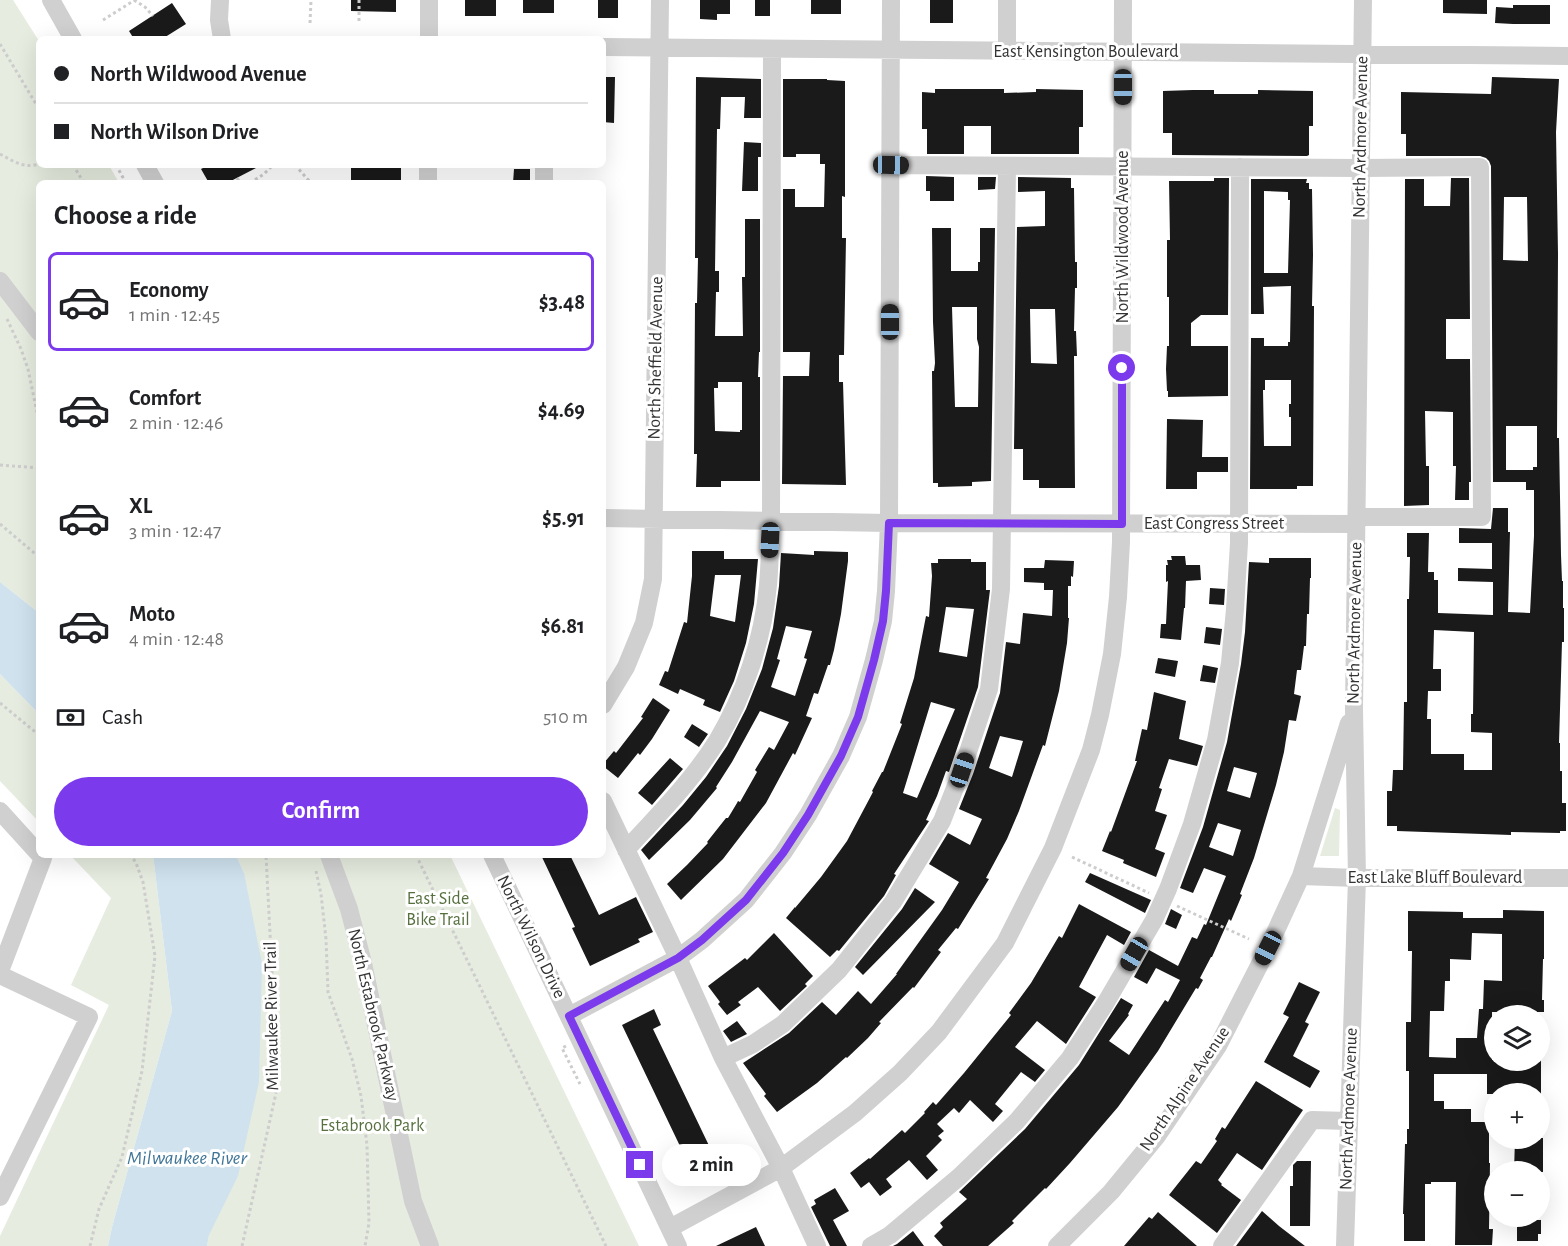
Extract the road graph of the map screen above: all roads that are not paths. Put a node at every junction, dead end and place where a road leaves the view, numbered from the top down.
1 (208, 0) edge
2 (220, 0) edge
3 (429, 0) edge
4 (660, 0) edge
5 (891, 0) edge
6 (1007, 0) edge
7 (1123, 0) edge
8 (1363, 0) edge
9 (50, 1) edge
10 (219, 20) junction
11 (72, 36) edge
12 (222, 36) edge
13 (429, 36) edge
14 (606, 47) edge
15 (660, 48) junction
16 (772, 49) junction
17 (891, 50) junction
18 (1007, 51) junction
19 (1123, 52) junction
20 (1363, 53) junction
21 (1568, 56) edge
22 (891, 165) junction
23 (1007, 166) junction
24 (1123, 167) junction
25 (1240, 167) junction
26 (1361, 168) junction
27 (0, 281) edge
28 (36, 328) edge
29 (606, 518) edge
30 (654, 519) junction
31 (1357, 520) junction
32 (771, 521) junction
33 (889, 523) junction
34 (1003, 524) junction
35 (1122, 524) junction
36 (1239, 524) junction
37 (606, 700) edge
38 (1353, 709) junction
39 (606, 807) edge
40 (0, 811) edge
41 (36, 850) edge
42 (626, 850) junction
43 (43, 858) edge
44 (493, 858) edge
45 (322, 860) edge
46 (1301, 876) junction
47 (1357, 878) junction
48 (1568, 878) edge
49 (678, 958) junction
50 (0, 973) edge
51 (569, 1016) junction
52 (723, 1058) junction
53 (1349, 1120) junction
54 (781, 1168) junction
55 (0, 1197) edge
56 (670, 1228) junction
57 (430, 1246) edge
58 (678, 1246) edge
59 (817, 1246) edge
60 (871, 1246) edge
61 (1057, 1246) edge
62 (1222, 1246) edge
63 (1345, 1246) edge

1 - 10 street
2 - 10 street
3 - 13 street
4 - 15 street, North Sheffield Avenue
5 - 17 street
6 - 18 street
7 - 19 street, North Wildwood Avenue
8 - 20 street, North Ardmore Avenue
9 - 11 street
10 - 12 street
14 - 15 street, East Kensington Boulevard
15 - 16 street, East Kensington Boulevard
15 - 30 street, North Sheffield Avenue
16 - 17 street, East Kensington Boulevard
16 - 32 street
17 - 18 street, East Kensington Boulevard
17 - 22 street
18 - 19 street, East Kensington Boulevard
19 - 20 street, East Kensington Boulevard
19 - 24 street, North Wildwood Avenue
20 - 21 street, East Kensington Boulevard
20 - 26 street, North Ardmore Avenue
22 - 23 street
22 - 33 street
23 - 24 street
23 - 34 street
24 - 25 street
24 - 35 street, North Wildwood Avenue
25 - 26 street
25 - 36 street
26 - 31 street, North Ardmore Avenue
26 - 31 street, East Congress Street
27 - 28 street
29 - 30 street, East Congress Street
30 - 32 street, East Congress Street
30 - 37 street, North Sheffield Avenue
31 - 36 street, East Congress Street
31 - 38 street, North Ardmore Avenue
32 - 33 street, East Congress Street
32 - 42 street
33 - 34 street, East Congress Street
33 - 49 street
34 - 35 street, East Congress Street
34 - 52 street
35 - 36 street, East Congress Street
35 - 54 street, North Wildwood Avenue
36 - 60 street
38 - 46 street, North Alpine Avenue
38 - 47 street, North Ardmore Avenue
39 - 42 street
40 - 41 street
42 - 49 street
43 - 50 street
44 - 51 street, North Wilson Drive
45 - 57 street, North Estabrook Parkway
46 - 47 street, East Lake Bluff Boulevard
46 - 61 street, North Alpine Avenue
47 - 48 street, East Lake Bluff Boulevard
47 - 53 street, North Ardmore Avenue
49 - 51 street
49 - 52 street
50 - 55 street
51 - 56 street, North Wilson Drive
52 - 54 street
53 - 62 street
53 - 63 street, North Ardmore Avenue
54 - 56 street, North Wildwood Avenue
54 - 59 street
56 - 58 street, North Wilson Drive

